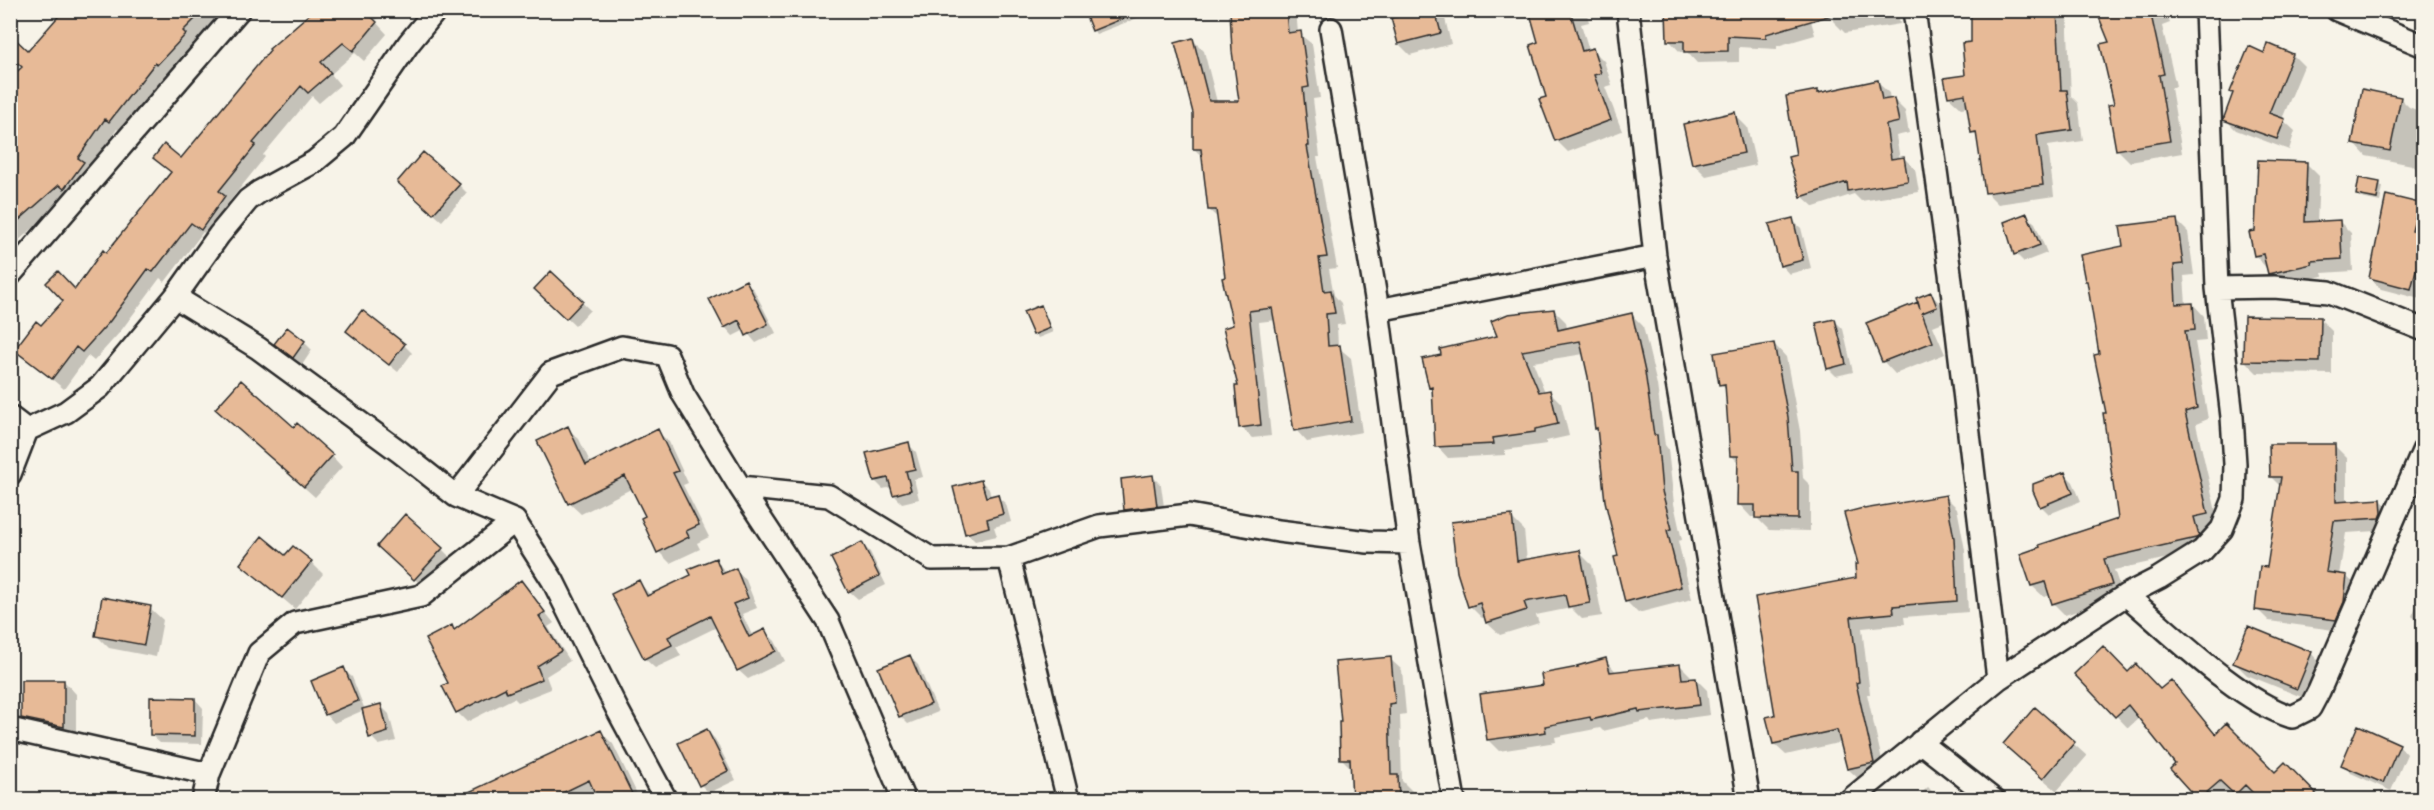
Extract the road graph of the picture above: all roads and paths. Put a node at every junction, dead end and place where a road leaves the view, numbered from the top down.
1 (239, 10) edge
2 (436, 10) edge
3 (1628, 10) edge
4 (1914, 10) edge
5 (2206, 10) edge
6 (2337, 10) edge
7 (1331, 29) dead end
8 (2424, 46) edge
9 (1655, 256) junction
10 (10, 275) edge
11 (2217, 288) junction
12 (175, 297) junction
13 (1378, 310) junction
14 (2424, 330) edge
15 (19, 424) edge
16 (2424, 449) edge
17 (10, 474) edge
18 (740, 487) junction
19 (456, 496) junction
20 (515, 521) junction
21 (1409, 543) junction
22 (1009, 558) junction
23 (2126, 595) junction
24 (1998, 679) junction
25 (10, 729) edge
26 (1920, 742) junction
27 (209, 774) junction
28 (203, 800) edge
29 (666, 800) edge
30 (904, 800) edge
31 (1068, 800) edge
32 (1454, 800) edge
33 (1749, 800) edge
34 (1850, 800) edge
35 (1994, 800) edge

1 - 10 street
2 - 12 street
3 - 9 street
4 - 24 street
5 - 11 street
6 - 8 street
7 - 13 street
9 - 13 street
9 - 33 street
11 - 14 street
11 - 23 street
12 - 15 street
12 - 19 street
13 - 21 street
15 - 17 street
16 - 23 street
18 - 19 street
18 - 22 street
18 - 30 street
19 - 20 street
20 - 27 street
20 - 29 street
21 - 22 street
21 - 32 street
22 - 31 street
23 - 24 street
24 - 26 street
25 - 27 street
26 - 34 street
26 - 35 street
27 - 28 street

